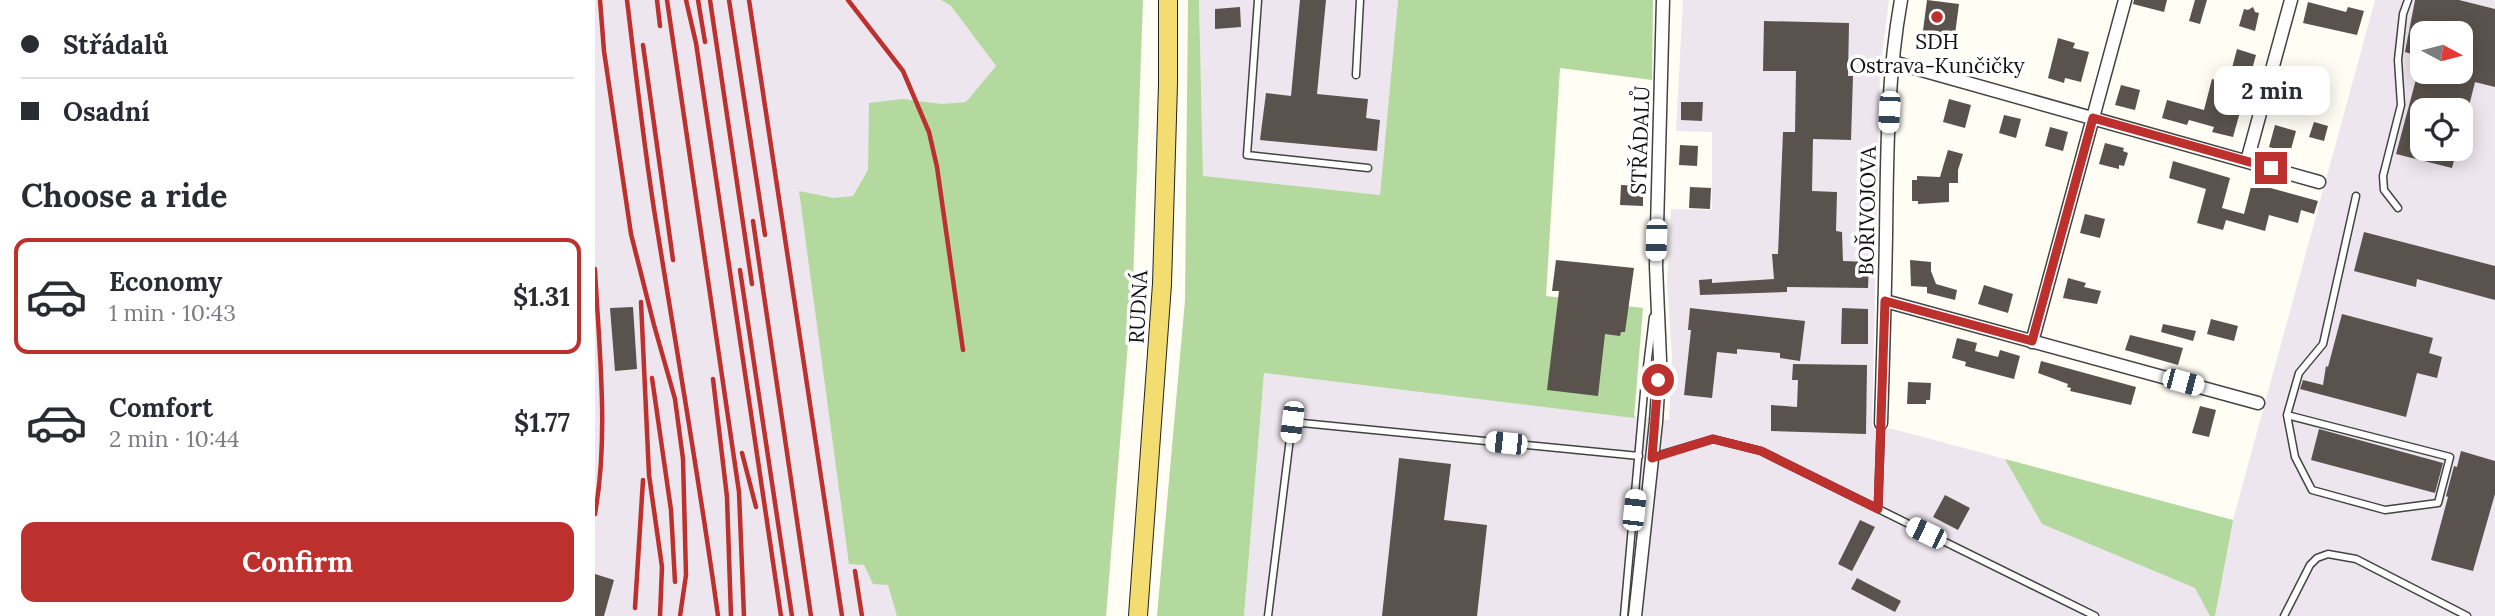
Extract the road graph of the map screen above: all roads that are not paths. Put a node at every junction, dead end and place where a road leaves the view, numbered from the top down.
1 (1168, 0) edge
2 (1258, 0) edge
3 (1360, 0) edge
4 (1663, 0) edge
5 (1901, 0) edge
6 (2125, 0) edge
7 (2291, 0) edge
8 (2407, 0) edge
9 (1892, 62) junction
10 (1356, 75) dead end
11 (2093, 118) junction
12 (2246, 162) junction
13 (1368, 168) dead end
14 (2319, 182) dead end
15 (2356, 196) dead end
16 (2398, 208) dead end
17 (1885, 301) junction
18 (2032, 341) junction
19 (2258, 403) dead end
20 (2287, 415) junction
21 (1881, 423) joint
22 (1646, 457) junction
23 (1878, 509) junction
24 (1138, 616) edge
25 (1269, 616) edge
26 (1624, 616) edge
27 (1635, 616) edge
28 (2095, 616) edge
29 (2284, 616) edge
30 (2467, 616) edge

1 - 24 main road, RUDNÁ
2 - 13 lane
3 - 10 lane
4 - 22 street, STŘÁDALŮ
5 - 9 street, BOŘIVOJOVA
6 - 11 street
7 - 12 street
8 - 16 lane
9 - 11 street
9 - 17 street, BOŘIVOJOVA
11 - 12 street
11 - 18 street
12 - 14 street
15 - 20 lane
17 - 18 street
17 - 21 street, BOŘIVOJOVA
18 - 19 street
20 - 20 lane
21 - 23 lane
22 - 23 lane
22 - 25 lane
22 - 26 lane
22 - 27 street, STŘÁDALŮ
23 - 28 lane
29 - 30 lane

